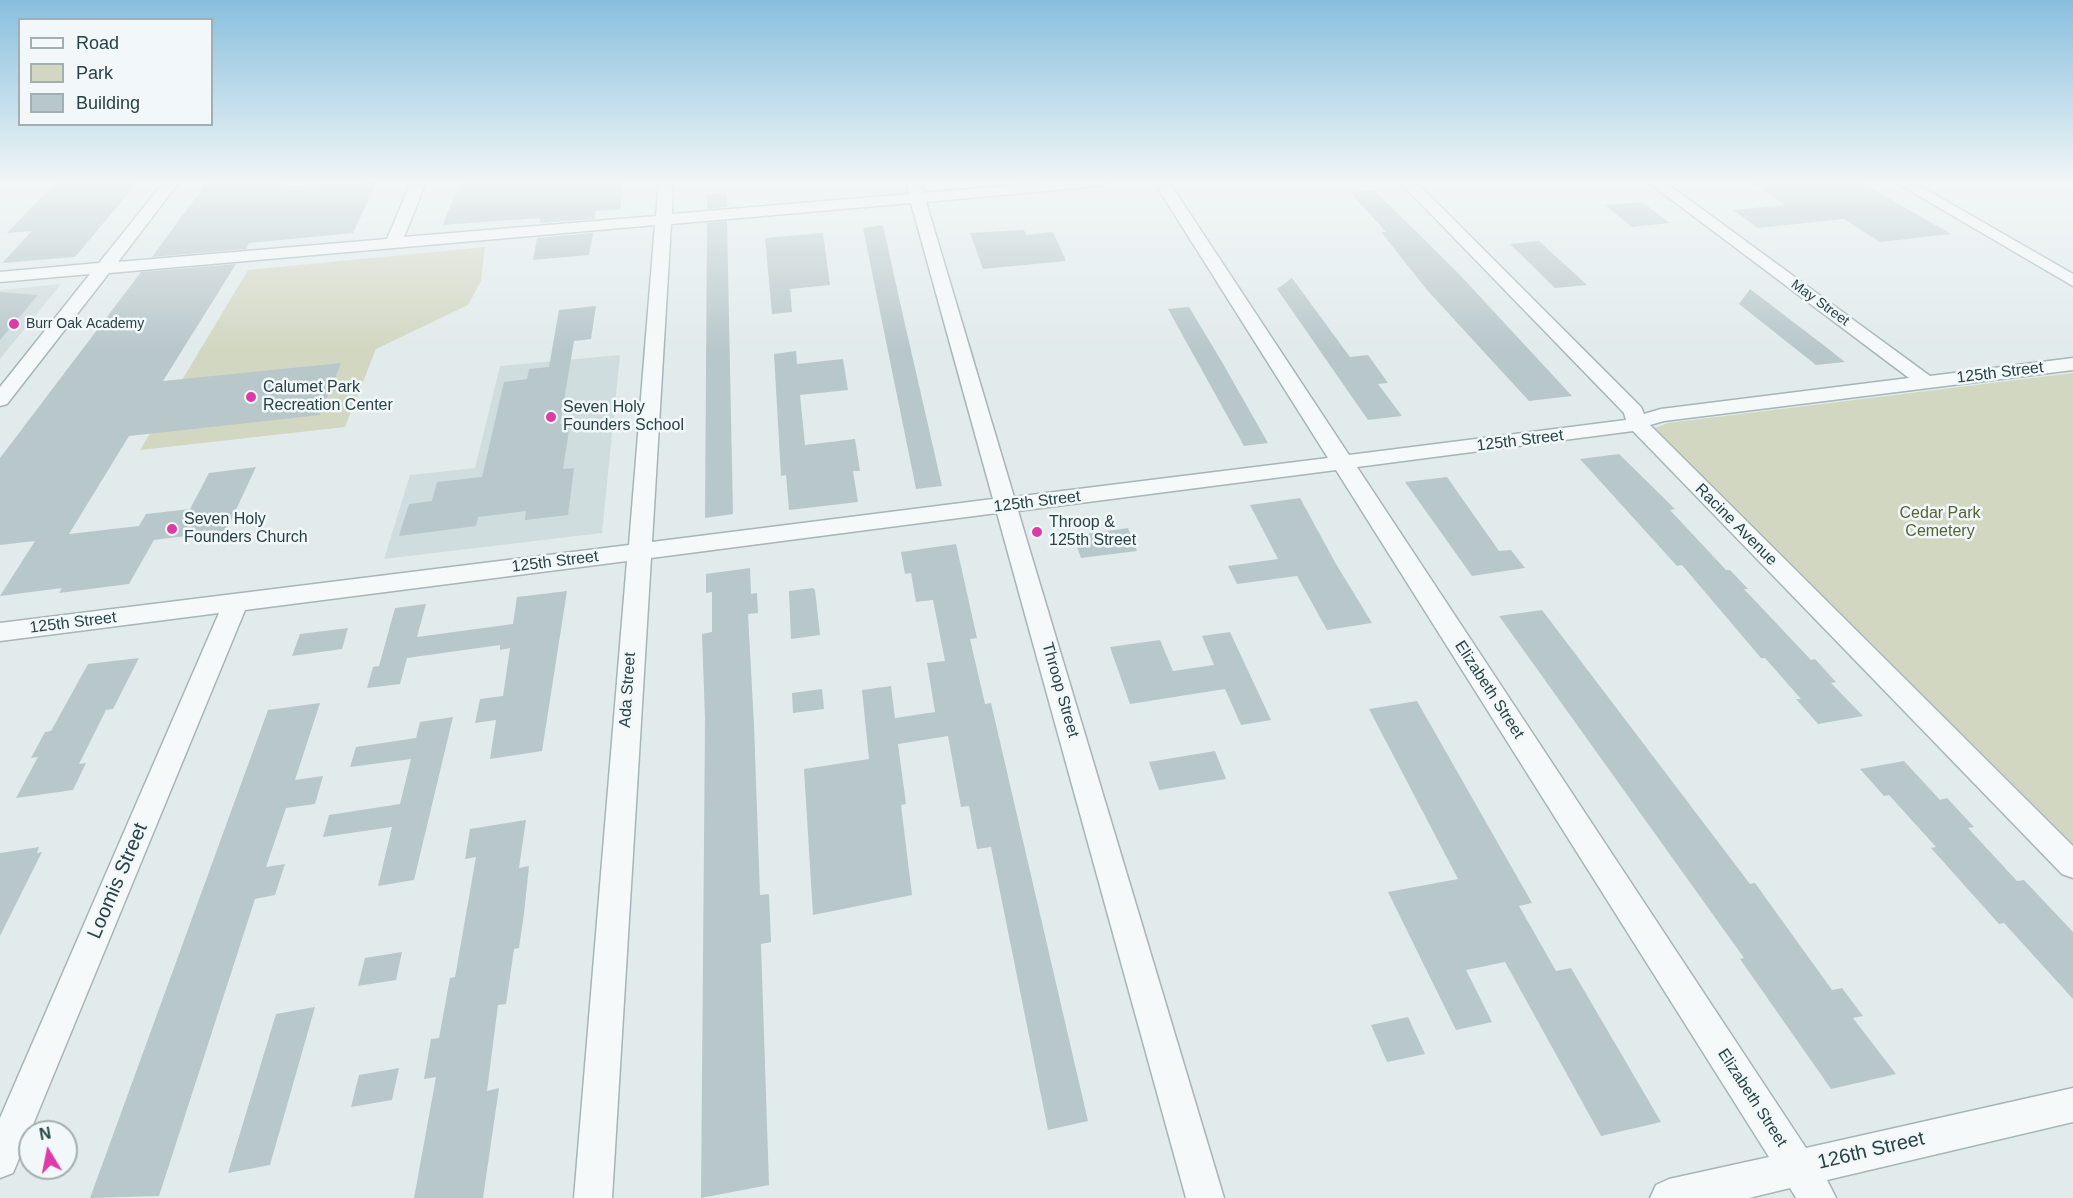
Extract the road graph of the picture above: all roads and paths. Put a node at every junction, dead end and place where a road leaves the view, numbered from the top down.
1 (128, 238) edge
2 (395, 238) edge
3 (450, 238) edge
4 (662, 238) edge
5 (930, 238) edge
6 (1197, 238) edge
7 (1462, 238) edge
8 (1731, 238) edge
9 (1999, 238) edge
10 (393, 243) junction
11 (104, 268) junction
12 (0, 277) edge
13 (2073, 281) edge
14 (2073, 364) edge
15 (1926, 382) junction
16 (0, 400) edge
17 (1636, 422) junction
18 (1342, 463) junction
19 (1007, 505) junction
20 (638, 552) junction
21 (236, 602) junction
22 (0, 632) edge
23 (2073, 865) edge
24 (2073, 1105) edge
25 (0, 1160) edge
26 (1797, 1168) junction
27 (593, 1198) edge
28 (1205, 1198) edge
29 (1669, 1198) edge
30 (1817, 1198) edge

1 - 11 street
2 - 10 street
3 - 10 street
4 - 20 street, Ada Street
5 - 19 street, Throop Street
6 - 18 street, Elizabeth Street
7 - 17 street, Racine Avenue
8 - 15 street, May Street
9 - 13 street
10 - 11 street
11 - 12 street
11 - 16 street
14 - 15 street, 125th Street
15 - 17 street, 125th Street
17 - 18 street, 125th Street
17 - 23 street, Racine Avenue
18 - 19 street, 125th Street
18 - 26 street, Elizabeth Street
19 - 20 street, 125th Street
19 - 28 street, Throop Street
20 - 21 street, 125th Street
20 - 27 street, Ada Street
21 - 22 street, 125th Street
21 - 25 street, Loomis Street
24 - 26 street, 126th Street
26 - 29 street, 126th Street
26 - 30 street, Elizabeth Street

